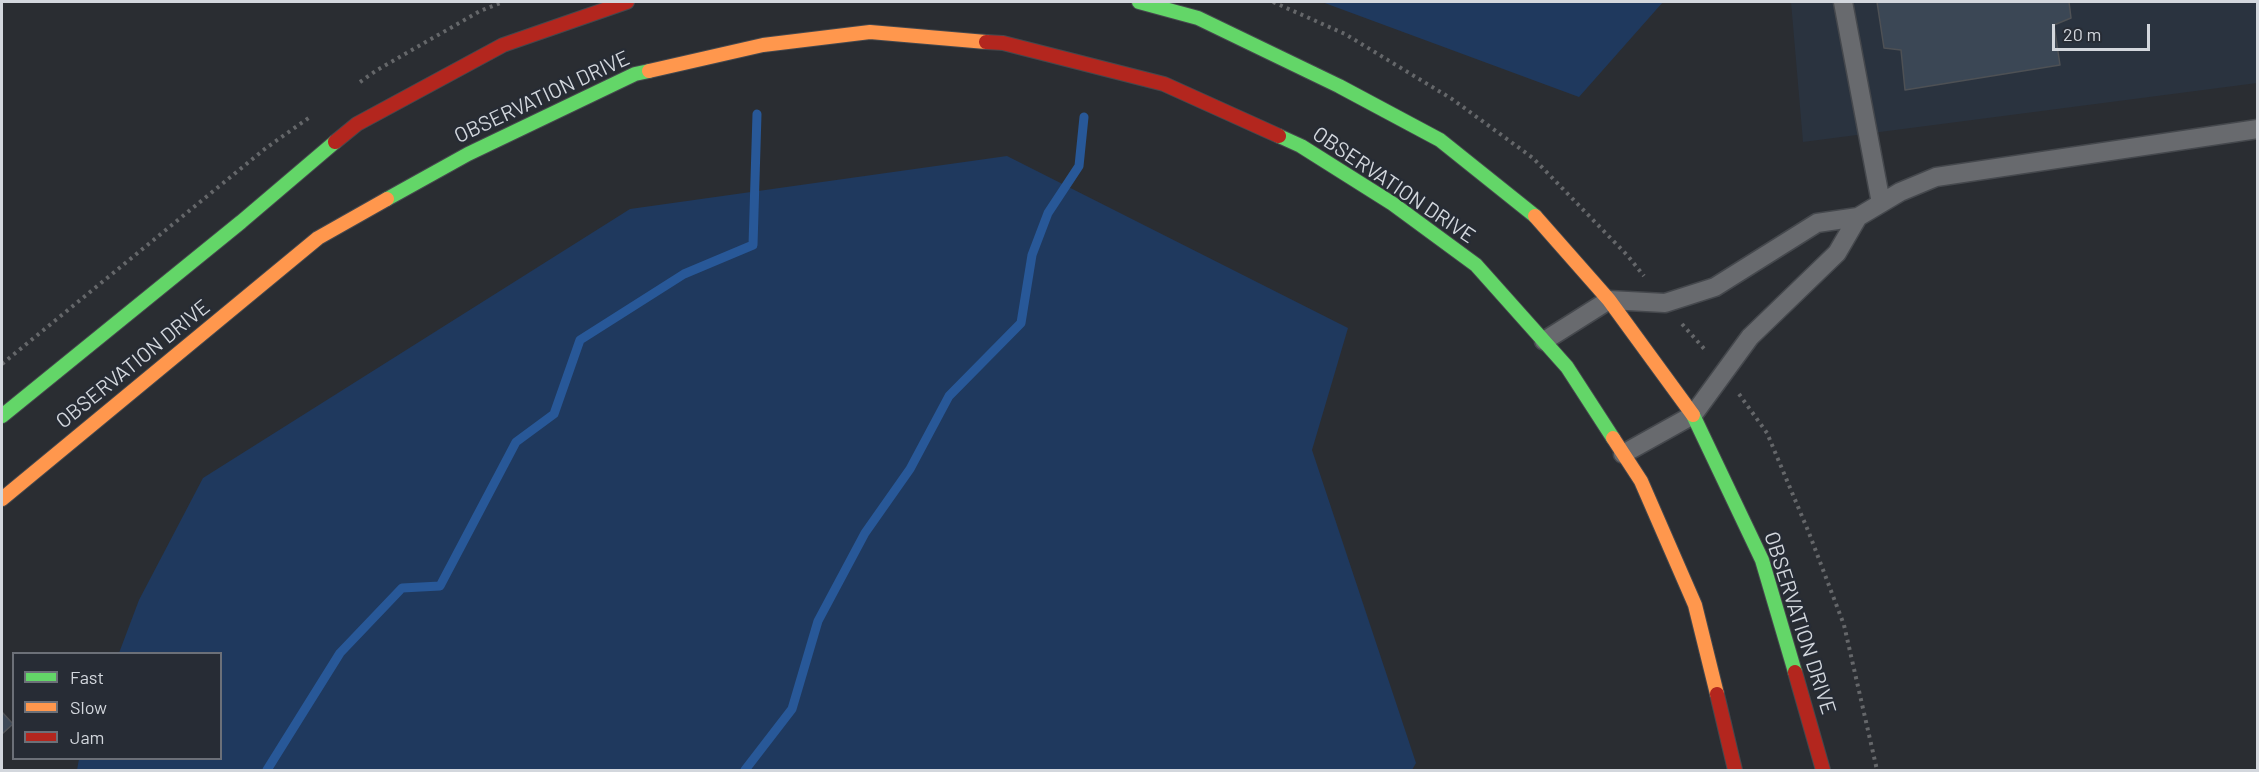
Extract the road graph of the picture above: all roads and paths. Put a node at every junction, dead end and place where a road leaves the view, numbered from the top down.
1 (627, 2) edge
2 (1139, 2) edge
3 (1843, 2) edge
4 (2258, 129) edge
5 (1881, 203) junction
6 (1858, 217) junction
7 (1610, 300) junction
8 (1544, 341) junction
9 (1693, 415) junction
10 (2, 416) edge
11 (1623, 454) junction
12 (2, 499) edge
13 (1735, 771) edge
14 (1823, 771) edge

1 - 10 street, OBSERVATION DRIVE
2 - 7 street, OBSERVATION DRIVE
3 - 5 lane
4 - 5 lane
5 - 6 lane
6 - 7 lane
6 - 9 lane
7 - 8 lane
7 - 9 street, OBSERVATION DRIVE
8 - 11 street, OBSERVATION DRIVE
8 - 12 street, OBSERVATION DRIVE
9 - 11 lane
9 - 14 street, OBSERVATION DRIVE
11 - 13 street, OBSERVATION DRIVE

